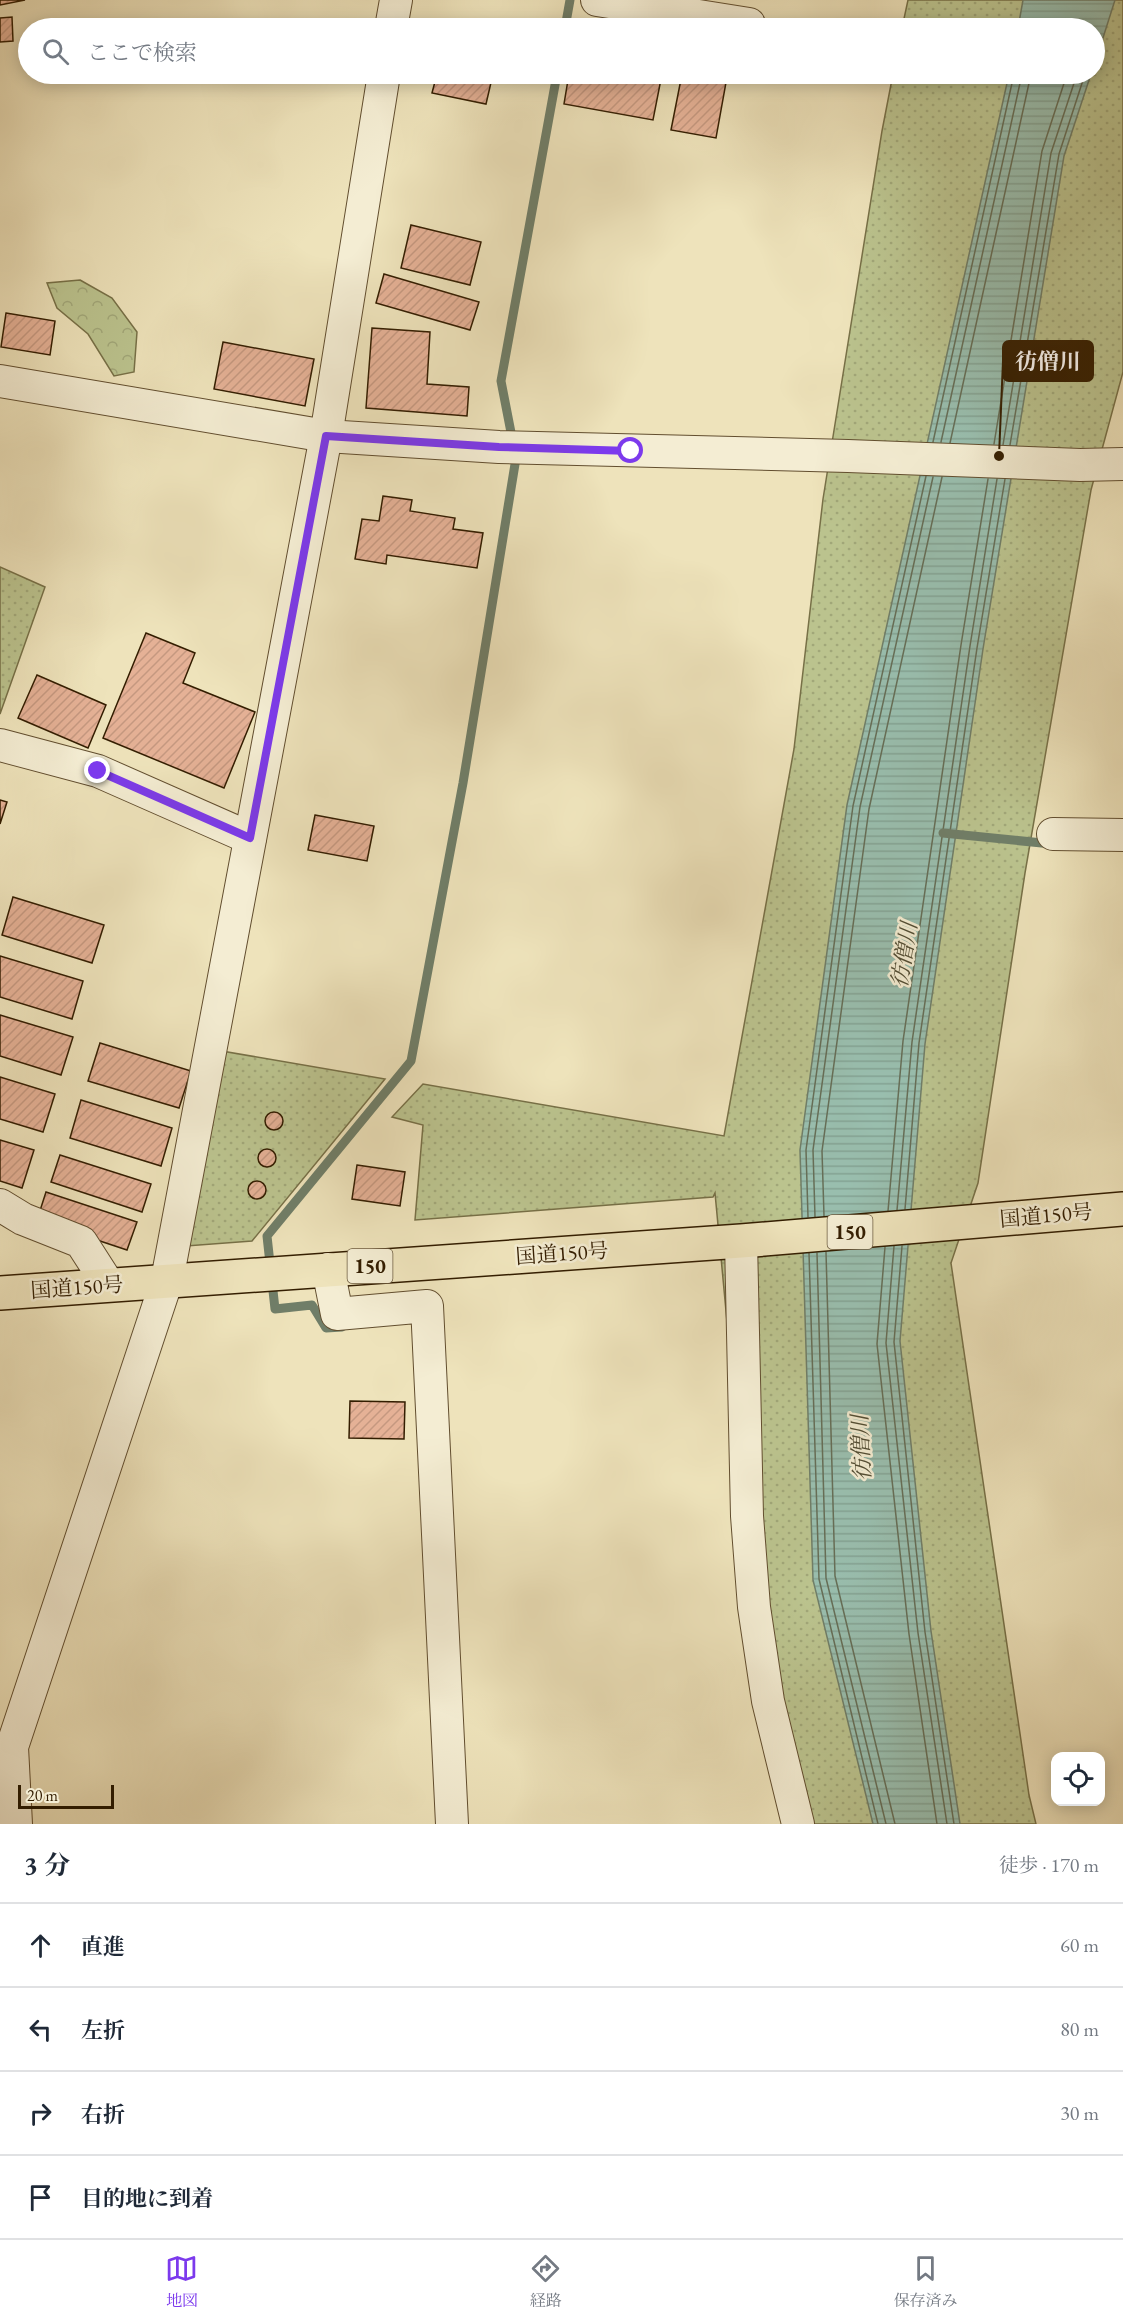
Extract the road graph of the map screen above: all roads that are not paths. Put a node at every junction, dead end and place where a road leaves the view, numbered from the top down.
1 (396, 0) edge
2 (597, 0) edge
3 (393, 18) edge
4 (710, 18) edge
5 (382, 84) edge
6 (0, 381) edge
7 (326, 436) junction
8 (1123, 464) edge
9 (0, 745) edge
10 (1053, 834) dead end
11 (1123, 835) edge
12 (250, 838) junction
13 (0, 1205) edge
14 (1123, 1209) edge
15 (741, 1241) junction
16 (328, 1269) junction
17 (167, 1280) junction
18 (108, 1284) junction
19 (0, 1293) edge
20 (16, 1824) edge
21 (452, 1824) edge
22 (798, 1824) edge

1 - 3 street
2 - 4 street
5 - 7 street
6 - 7 street
7 - 8 street
7 - 12 street
9 - 12 street
10 - 11 street
12 - 17 street
13 - 18 street
14 - 15 highway, 国道150号 / 150
15 - 16 highway, 国道150号 / 150
15 - 22 street
16 - 17 highway, 国道150号 / 150
16 - 21 street
17 - 18 highway, 国道150号 / 150
17 - 20 street
18 - 19 highway, 国道150号 / 150

